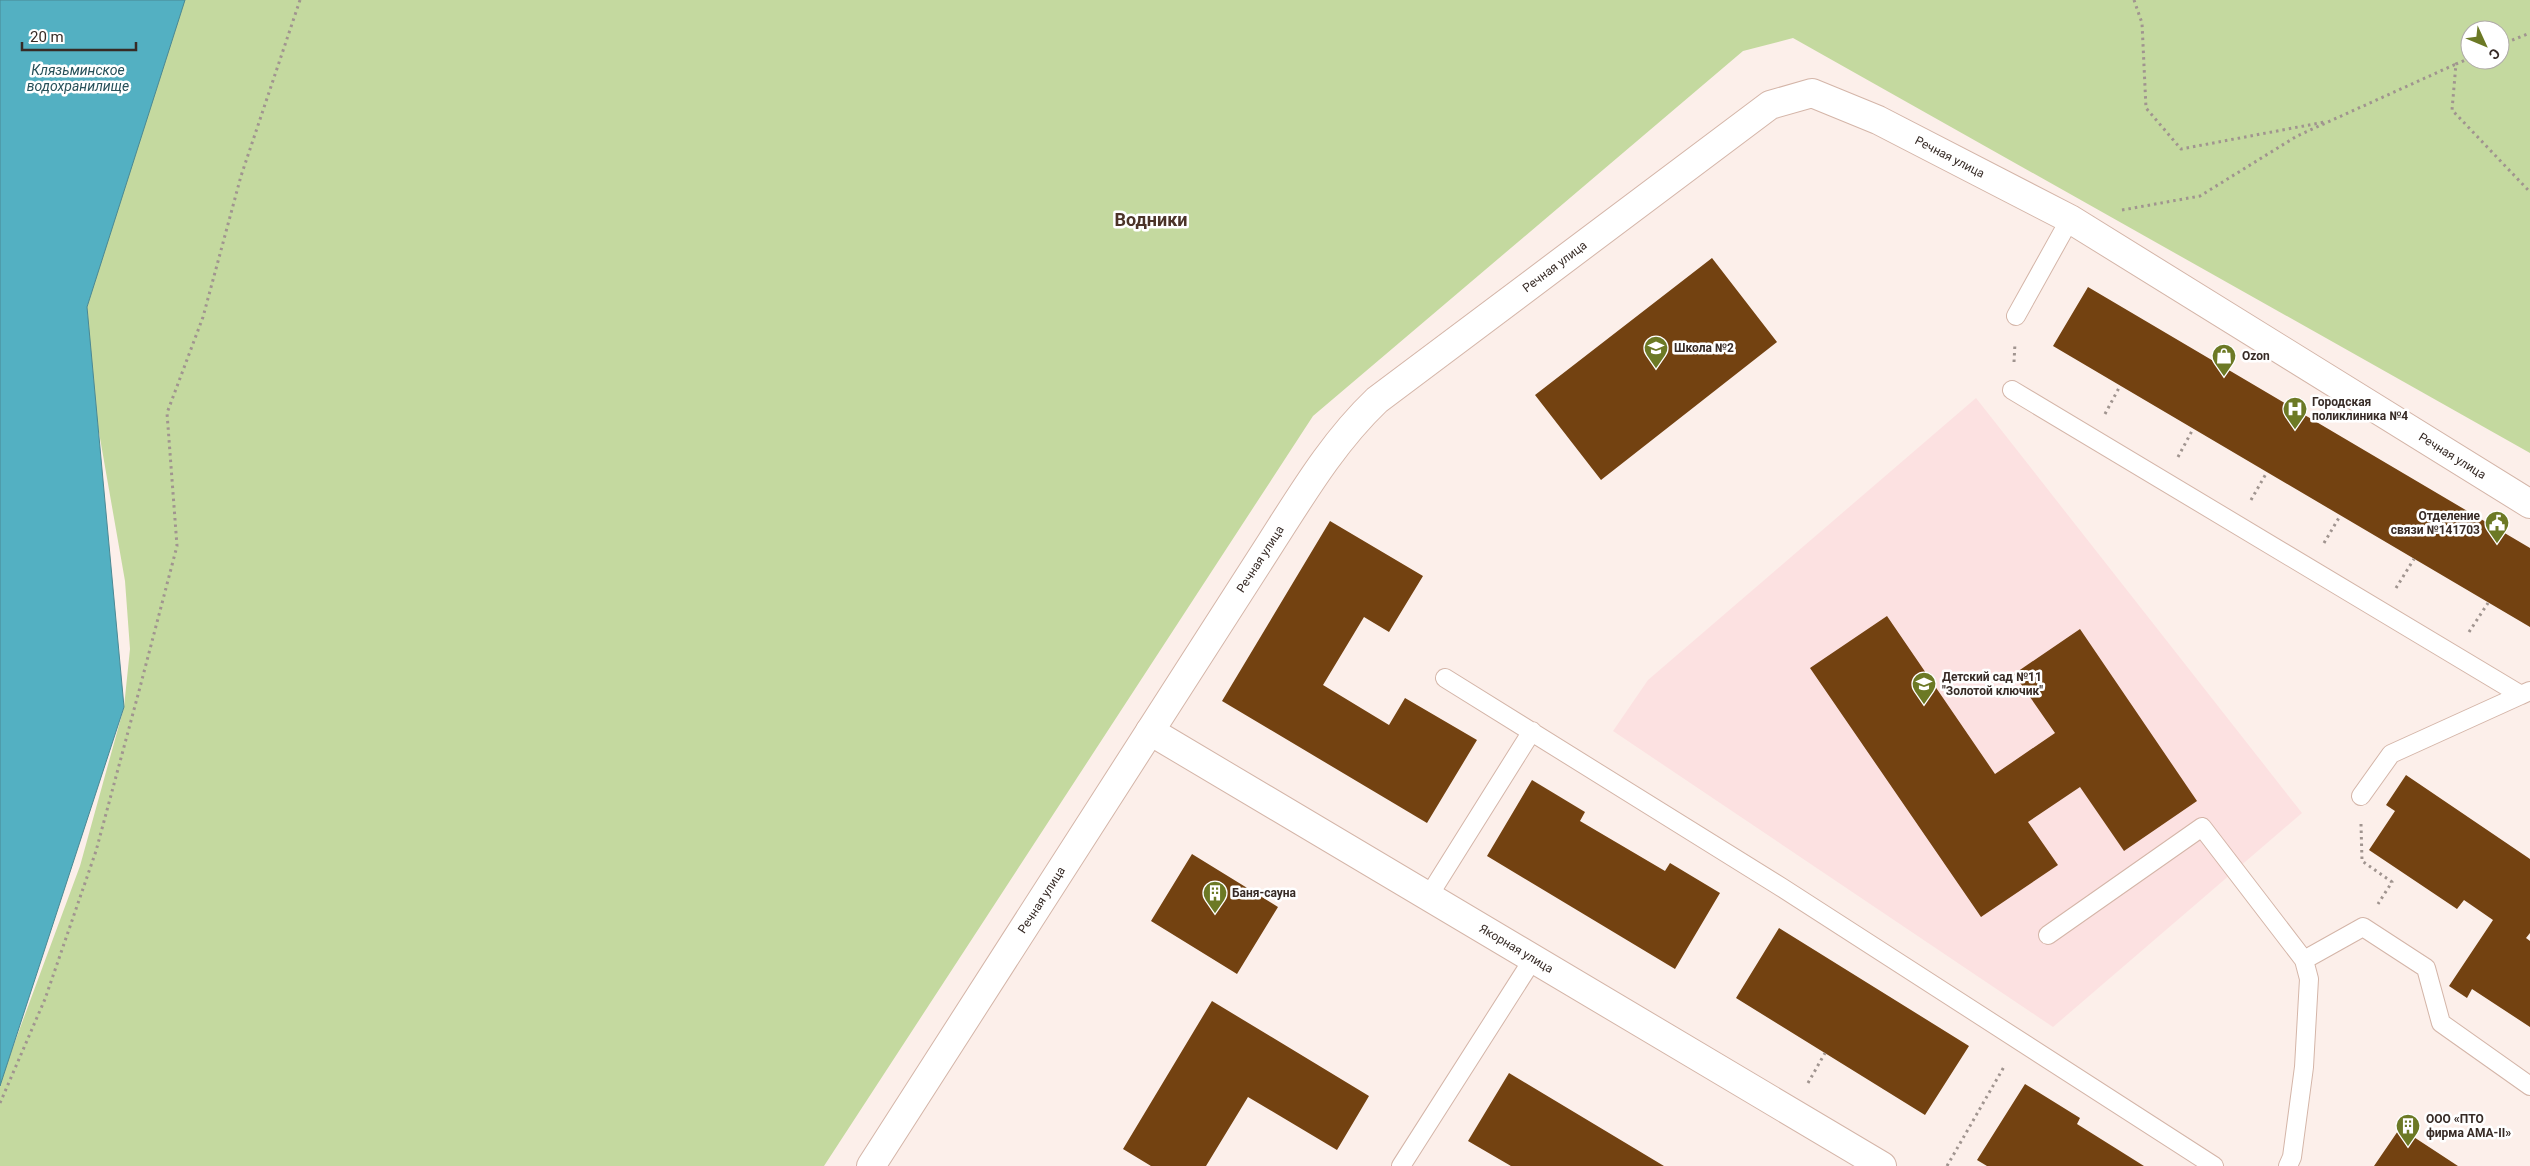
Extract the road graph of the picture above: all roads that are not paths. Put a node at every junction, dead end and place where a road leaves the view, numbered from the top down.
1 (2070, 219) junction
2 (2016, 316) road end
3 (2012, 390) road end
4 (2530, 504) edge
5 (1445, 678) dead end
6 (2525, 693) edge
7 (1150, 731) junction
8 (1532, 731) junction
9 (2361, 796) road end
10 (1428, 897) junction
11 (2048, 935) dead end
12 (1533, 959) junction
13 (2304, 960) junction
14 (2530, 1086) edge
15 (871, 1166) edge
16 (1401, 1166) edge
17 (1882, 1166) edge
18 (2214, 1166) edge
19 (2288, 1166) edge

1 - 2 lane
1 - 4 street, Речная улица
1 - 7 street, Речная улица
3 - 6 lane
5 - 8 lane
6 - 9 lane
7 - 10 street, Якорная улица
7 - 15 street, Речная улица
8 - 10 lane
8 - 18 lane
10 - 12 street, Якорная улица
11 - 13 lane
12 - 16 lane
12 - 17 street, Якорная улица
13 - 14 lane
13 - 19 lane

